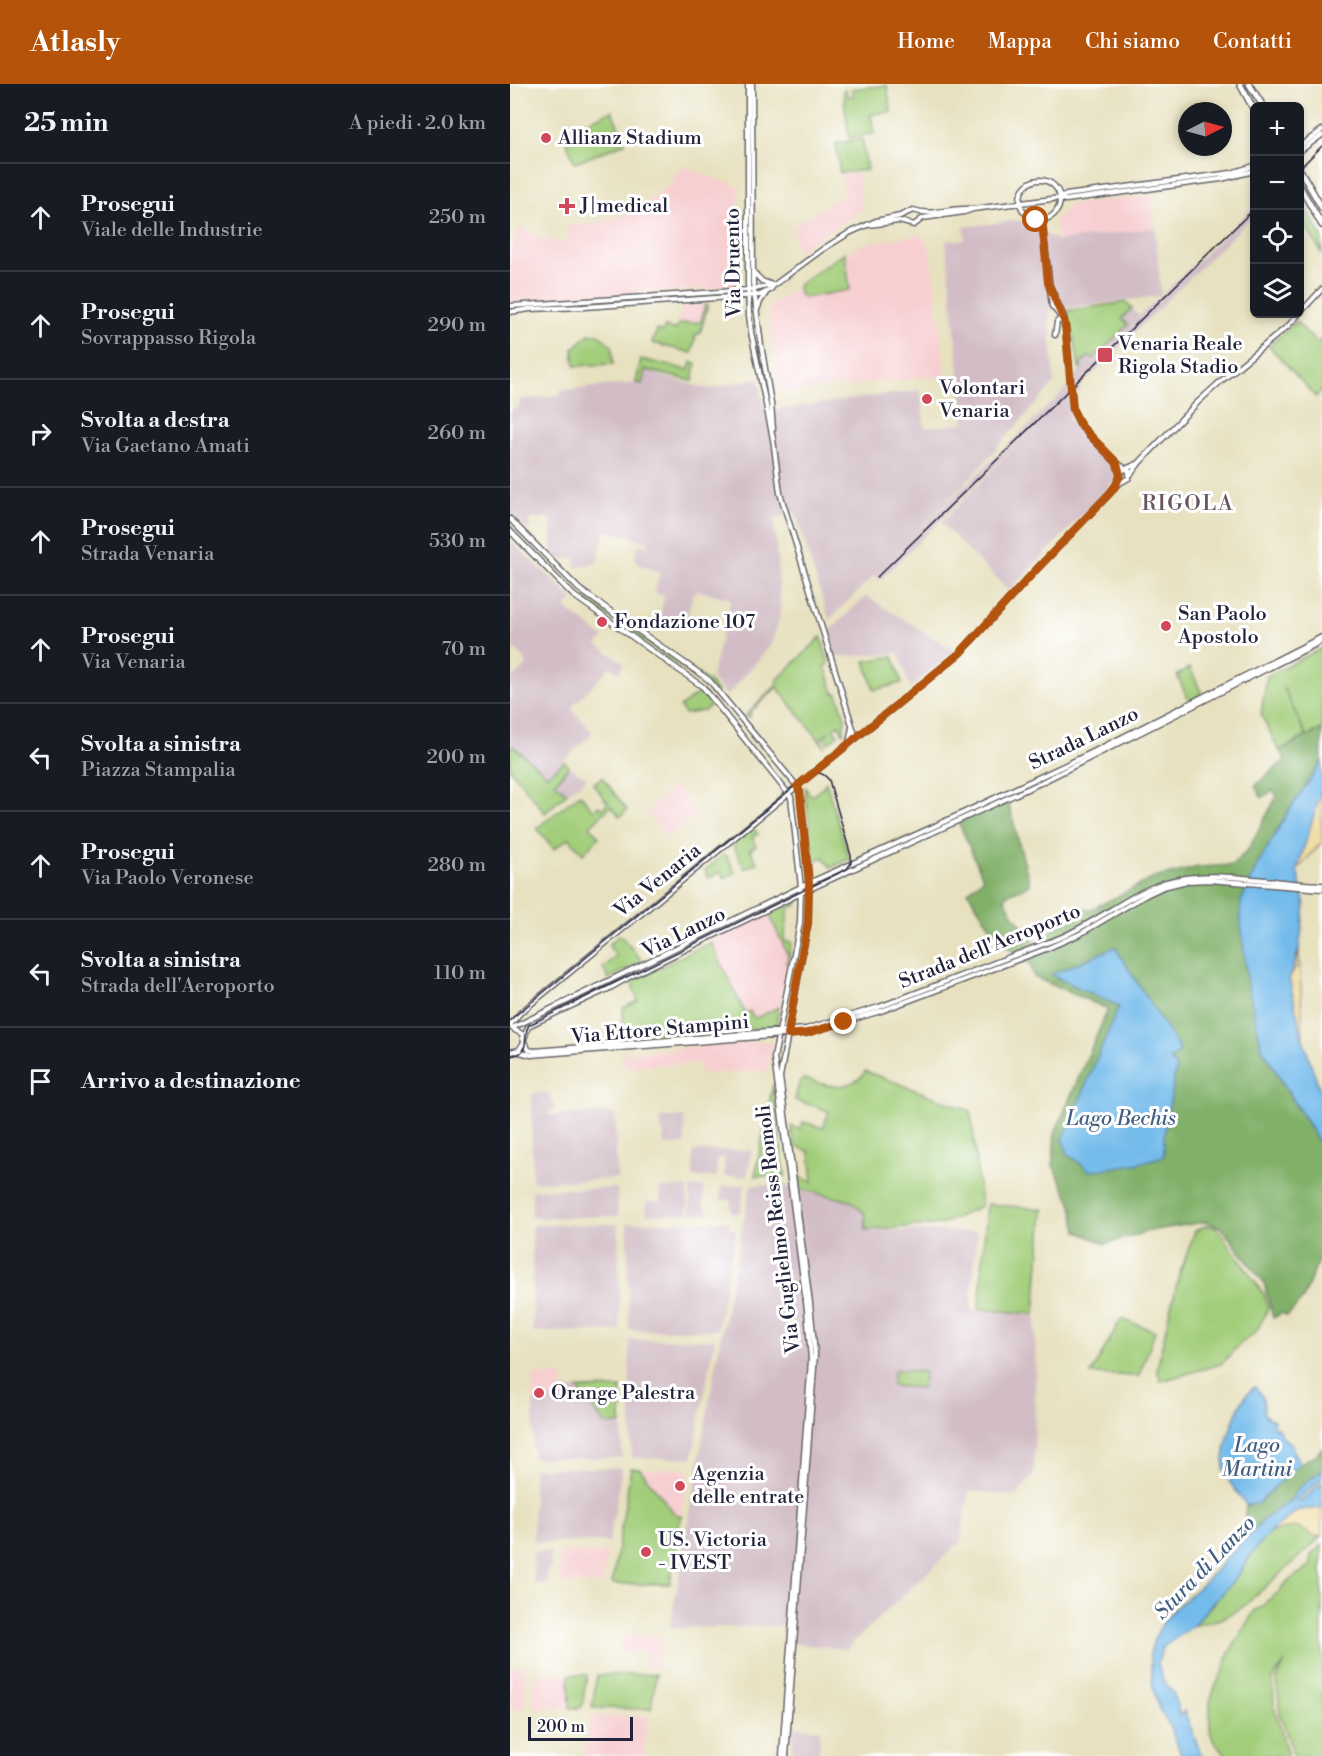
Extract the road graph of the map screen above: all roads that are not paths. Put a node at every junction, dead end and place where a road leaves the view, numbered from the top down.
1 (748, 84) edge
2 (752, 84) edge
3 (1240, 84) edge
4 (1249, 84) edge
5 (1260, 102) edge
6 (1250, 103) edge
7 (1322, 130) edge
8 (1322, 135) edge
9 (1304, 143) edge
10 (1304, 148) edge
11 (1250, 167) edge
12 (1250, 172) edge
13 (1304, 178) edge
14 (1304, 195) edge
15 (1060, 198) junction
16 (1020, 203) junction
17 (1322, 208) edge
18 (973, 209) junction
19 (919, 213) junction
20 (906, 214) junction
21 (1042, 220) junction
22 (919, 221) junction
23 (908, 223) junction
24 (868, 225) junction
25 (1322, 225) edge
26 (753, 270) junction
27 (1048, 283) junction
28 (775, 284) junction
29 (1322, 289) edge
30 (751, 290) junction
31 (767, 292) junction
32 (749, 296) junction
33 (754, 296) junction
34 (510, 306) edge
35 (510, 312) edge
36 (757, 314) junction
37 (1063, 322) junction
38 (1065, 327) junction
39 (1055, 335) dead end
40 (773, 439) junction
41 (1140, 462) junction
42 (1117, 463) junction
43 (1126, 469) junction
44 (1120, 475) junction
45 (1131, 475) junction
46 (1124, 480) junction
47 (1116, 485) junction
48 (510, 519) edge
49 (510, 531) edge
50 (1322, 637) edge
51 (1322, 642) edge
52 (852, 725) junction
53 (856, 738) junction
54 (849, 744) junction
55 (797, 786) junction
56 (789, 793) junction
57 (857, 862) joint
58 (867, 864) joint
59 (809, 883) junction
60 (801, 887) junction
61 (1322, 887) edge
62 (809, 890) junction
63 (801, 893) junction
64 (511, 1027) edge
65 (807, 1031) joint
66 (789, 1033) junction
67 (778, 1034) junction
68 (524, 1041) junction
69 (516, 1051) junction
70 (510, 1052) edge
71 (784, 1756) edge

1 - 30 street, Via Druento
2 - 26 street, Via Druento
3 - 6 highway
4 - 5 highway
7 - 9 street
8 - 10 street
11 - 15 street
12 - 15 street
13 - 17 highway
14 - 25 highway
15 - 16 street
15 - 16 street
15 - 21 street
16 - 18 street
16 - 21 street
18 - 19 street
18 - 22 street
19 - 20 street
19 - 22 street
20 - 23 street
20 - 24 street
21 - 27 street
22 - 23 street
23 - 24 street
24 - 28 street
26 - 28 street
26 - 30 street, Via Druento
27 - 37 street
27 - 38 street
28 - 30 street
28 - 31 street
29 - 41 street
30 - 32 street, Via Druento
30 - 33 street, Via Druento
30 - 34 street
31 - 33 street
31 - 36 street
32 - 33 street
32 - 35 street
32 - 40 street, Via Druento
33 - 36 street, Via Druento
36 - 40 street, Via Druento
37 - 38 street
37 - 39 street
38 - 42 street, bridge
40 - 52 street, Via Druento
41 - 43 street
41 - 45 street
42 - 43 street
42 - 44 street
43 - 44 street
43 - 45 street
44 - 46 street
44 - 47 street
45 - 46 street
46 - 47 street
47 - 53 street, Via Venaria
48 - 55 street
49 - 56 street
50 - 57 street, Strada Lanzo
51 - 58 street, Strada Lanzo
52 - 53 street, Via Druento
52 - 54 street
53 - 54 street, Via Venaria
54 - 55 street, Via Venaria
55 - 56 street, Via Venaria
55 - 59 street, Via Guglielmo Reiss Romoli
56 - 60 street, Via Guglielmo Reiss Romoli
56 - 64 street, Via Venaria
57 - 59 street, Via Lanzo
58 - 62 street, Via Lanzo
59 - 60 street, Via Lanzo
59 - 62 street, Via Guglielmo Reiss Romoli
60 - 63 street, Via Guglielmo Reiss Romoli
60 - 64 street, Via Lanzo
61 - 65 street, Strada dell'Aeroporto
62 - 63 street, Via Lanzo
62 - 66 street, Via Guglielmo Reiss Romoli
63 - 67 street, Via Guglielmo Reiss Romoli
63 - 68 street, Via Lanzo
64 - 68 street
65 - 66 street, Via Ettore Stampini
66 - 67 street, Via Ettore Stampini
66 - 71 street, Via Guglielmo Reiss Romoli
67 - 68 street, Via Ettore Stampini
67 - 69 street, Via Ettore Stampini
67 - 71 street, Via Guglielmo Reiss Romoli
68 - 69 street, Via Lanzo
69 - 70 street, Via Ettore Stampini

